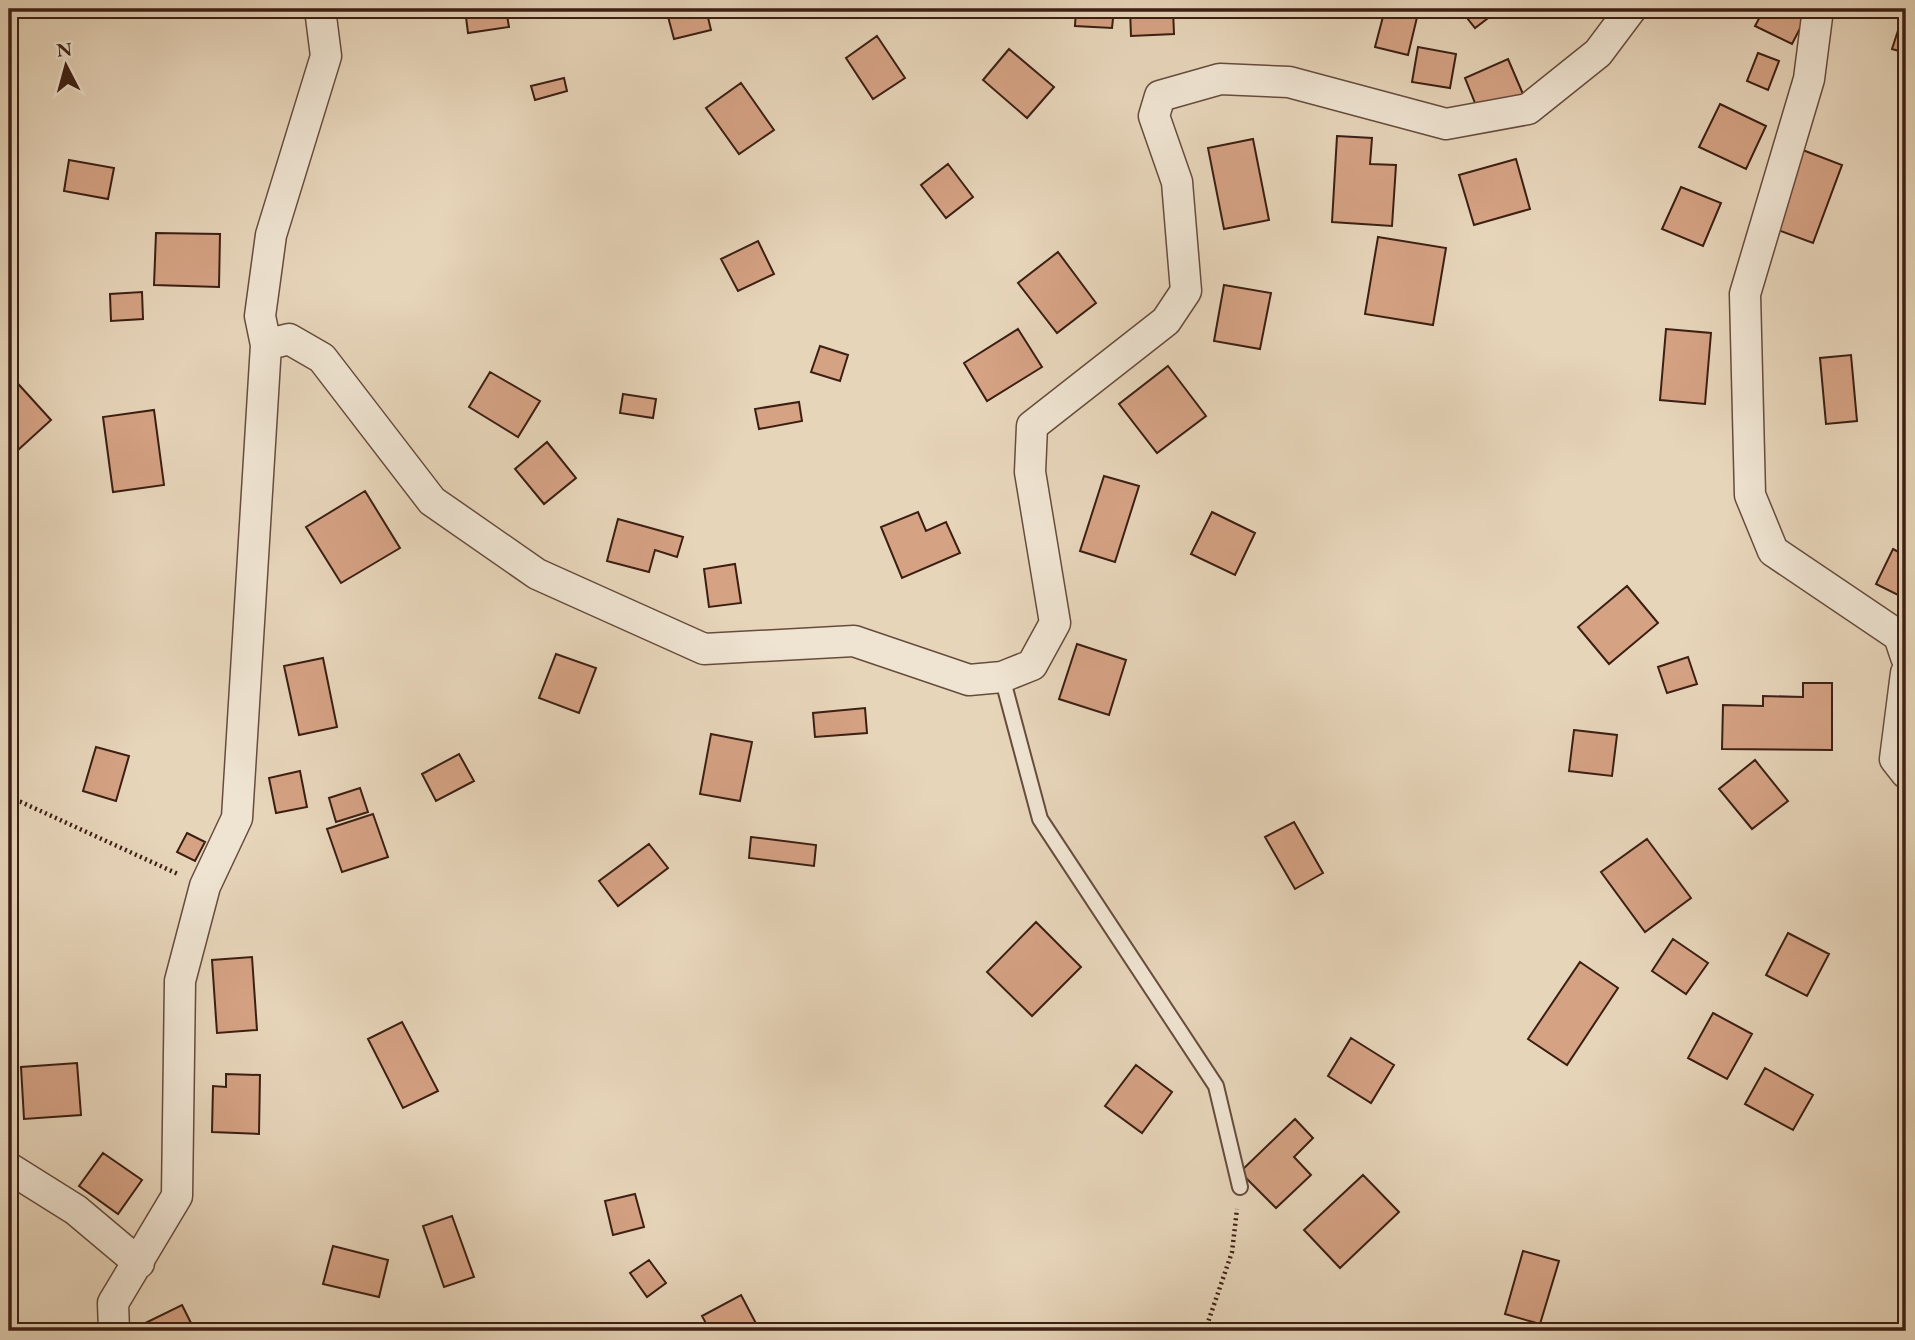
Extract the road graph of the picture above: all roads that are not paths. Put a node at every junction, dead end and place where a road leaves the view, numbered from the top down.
1 (320, 9) edge
2 (1631, 9) edge
3 (1818, 9) edge
4 (267, 345) junction
5 (1906, 657) edge
6 (1906, 673) edge
7 (1002, 677) junction
8 (1906, 773) edge
9 (9, 1168) edge
10 (1240, 1187) road end
11 (139, 1263) junction
12 (114, 1331) edge

1 - 4 street
2 - 7 street
3 - 5 street
4 - 7 street
4 - 11 street
6 - 8 street
7 - 10 lane
9 - 11 street
11 - 12 street

